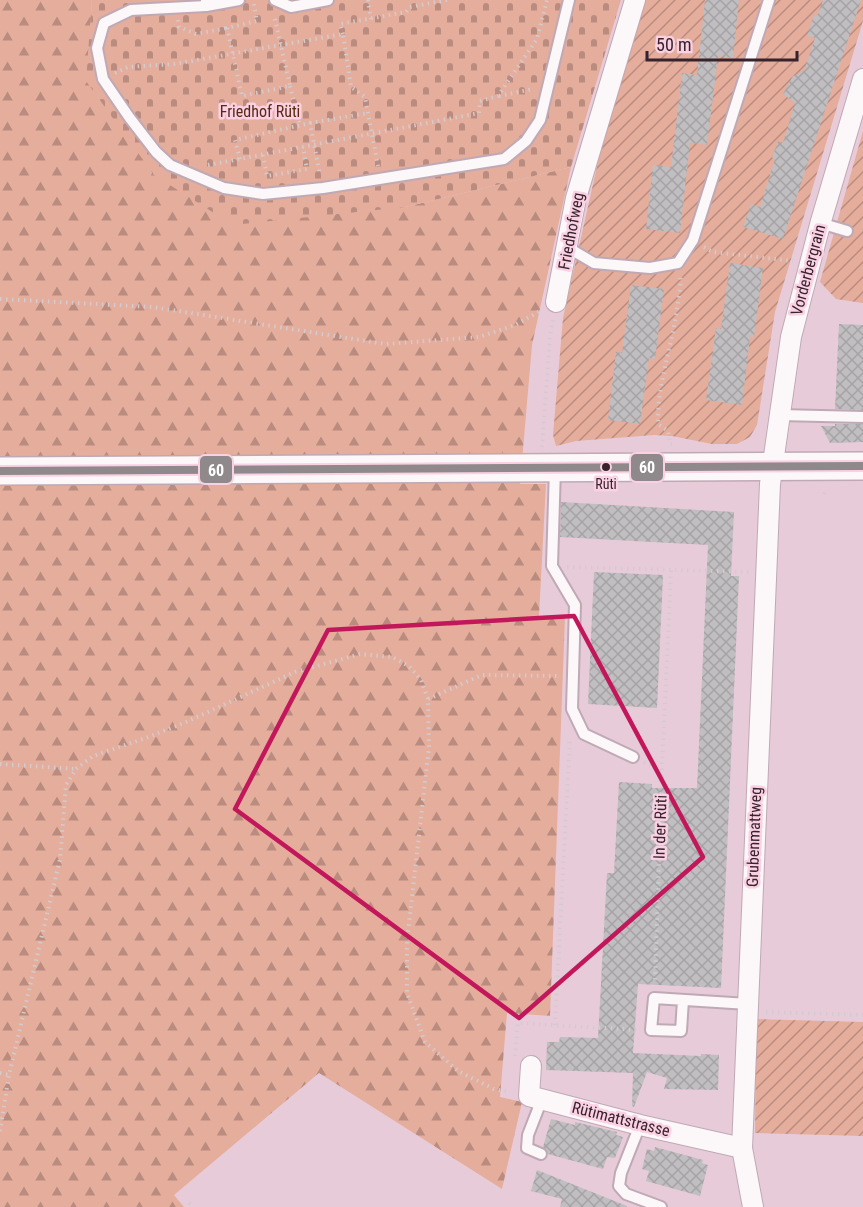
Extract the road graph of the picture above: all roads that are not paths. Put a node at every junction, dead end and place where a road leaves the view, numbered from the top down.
1 (239, 0) edge
2 (275, 0) edge
3 (328, 0) edge
4 (569, 0) edge
5 (635, 0) edge
6 (769, 0) edge
7 (206, 3) edge
8 (861, 92) edge
9 (820, 223) junction
10 (847, 231) dead end
11 (567, 247) junction
12 (556, 302) road end
13 (779, 415) junction
14 (863, 417) edge
15 (772, 466) junction
16 (863, 466) edge
17 (548, 468) junction
18 (0, 471) edge
19 (633, 757) road end
20 (683, 1000) junction
21 (748, 1007) junction
22 (531, 1066) road end
23 (535, 1097) junction
24 (640, 1125) junction
25 (742, 1148) junction
26 (542, 1154) dead end
27 (656, 1206) edge
28 (748, 1206) edge

1 - 7 lane
2 - 3 lane
4 - 7 lane
5 - 11 street, Friedhofweg
6 - 11 lane
8 - 9 street, Vorderbergrain
9 - 10 lane
9 - 13 street, Vorderbergrain
11 - 12 street, Friedhofweg
13 - 14 lane
13 - 15 street, Vorderbergrain
15 - 16 main road
15 - 17 main road
15 - 21 street, Grubenmattweg
17 - 18 main road
17 - 19 lane
20 - 20 lane
20 - 21 lane
21 - 25 street, Grubenmattweg
22 - 23 street
23 - 24 street, Rütimattstrasse
23 - 26 lane
24 - 25 street, Rütimattstrasse
24 - 27 lane
25 - 28 street, Grubenmattweg

